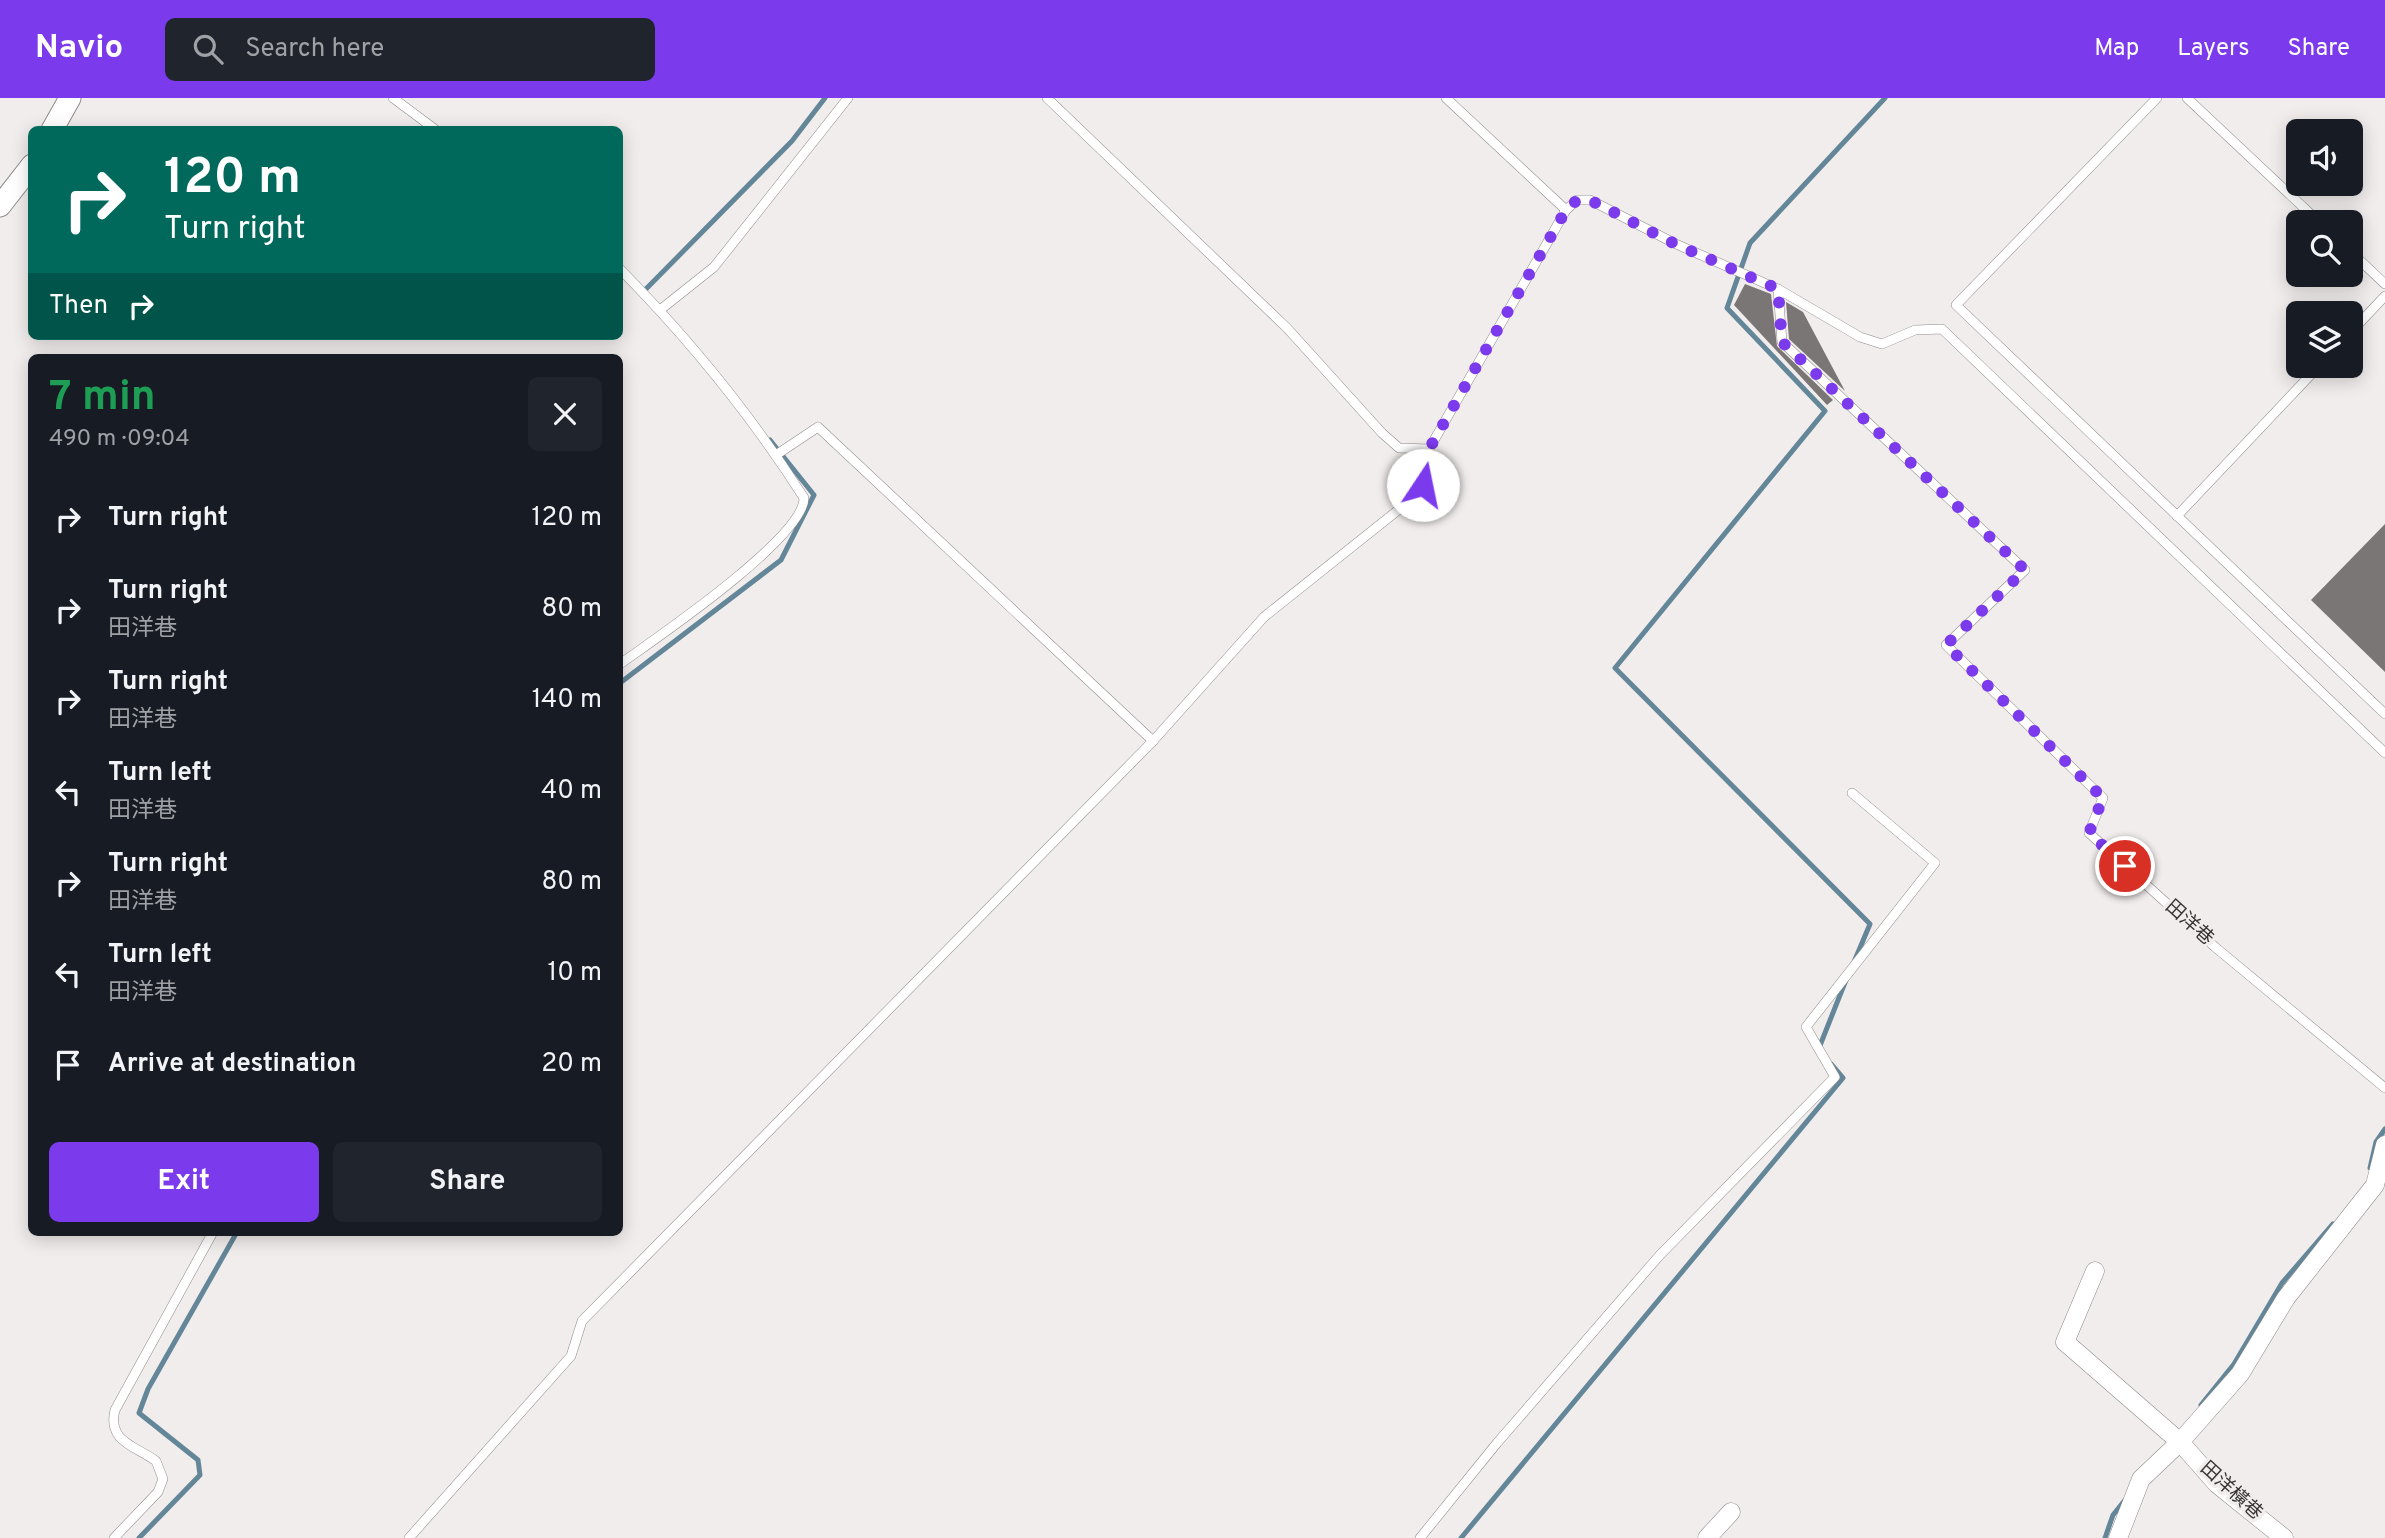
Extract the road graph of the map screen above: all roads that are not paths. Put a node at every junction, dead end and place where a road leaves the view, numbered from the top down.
1 (70, 98) edge
2 (393, 98) edge
3 (848, 98) edge
4 (1047, 98) edge
5 (1446, 98) edge
6 (2157, 98) edge
7 (2188, 98) edge
8 (54, 126) edge
9 (431, 126) edge
10 (28, 170) edge
11 (0, 206) edge
12 (1566, 210) junction
13 (2306, 210) edge
14 (2363, 263) edge
15 (623, 272) edge
16 (2385, 284) edge
17 (1778, 289) junction
18 (2385, 296) edge
19 (660, 310) junction
20 (2363, 319) edge
21 (2308, 378) edge
22 (1429, 449) junction
23 (776, 455) junction
24 (2176, 516) junction
25 (623, 662) edge
26 (2385, 713) edge
27 (1153, 741) junction
28 (2385, 753) edge
29 (1852, 793) dead end
30 (2385, 1088) edge
31 (2385, 1145) edge
32 (211, 1236) edge
33 (2095, 1271) dead end
34 (2180, 1442) junction
35 (1731, 1512) dead end
36 (114, 1538) edge
37 (409, 1538) edge
38 (1420, 1538) edge
39 (1707, 1538) edge
40 (2118, 1538) edge
41 (2284, 1538) edge

1 - 8 street
2 - 9 lane
3 - 19 lane
4 - 22 lane
5 - 12 lane
6 - 24 lane
7 - 13 lane
10 - 11 street
12 - 17 lane
12 - 22 lane
14 - 16 lane
15 - 19 lane
17 - 28 lane
17 - 30 lane, 田洋巷
18 - 20 lane
19 - 23 lane
21 - 24 lane
22 - 27 lane
23 - 25 lane
23 - 27 lane
24 - 26 lane
27 - 37 lane
29 - 38 lane
31 - 34 street
32 - 36 lane
33 - 34 street, 田洋橫巷
34 - 40 street
34 - 41 street, 田洋橫巷
35 - 39 street

